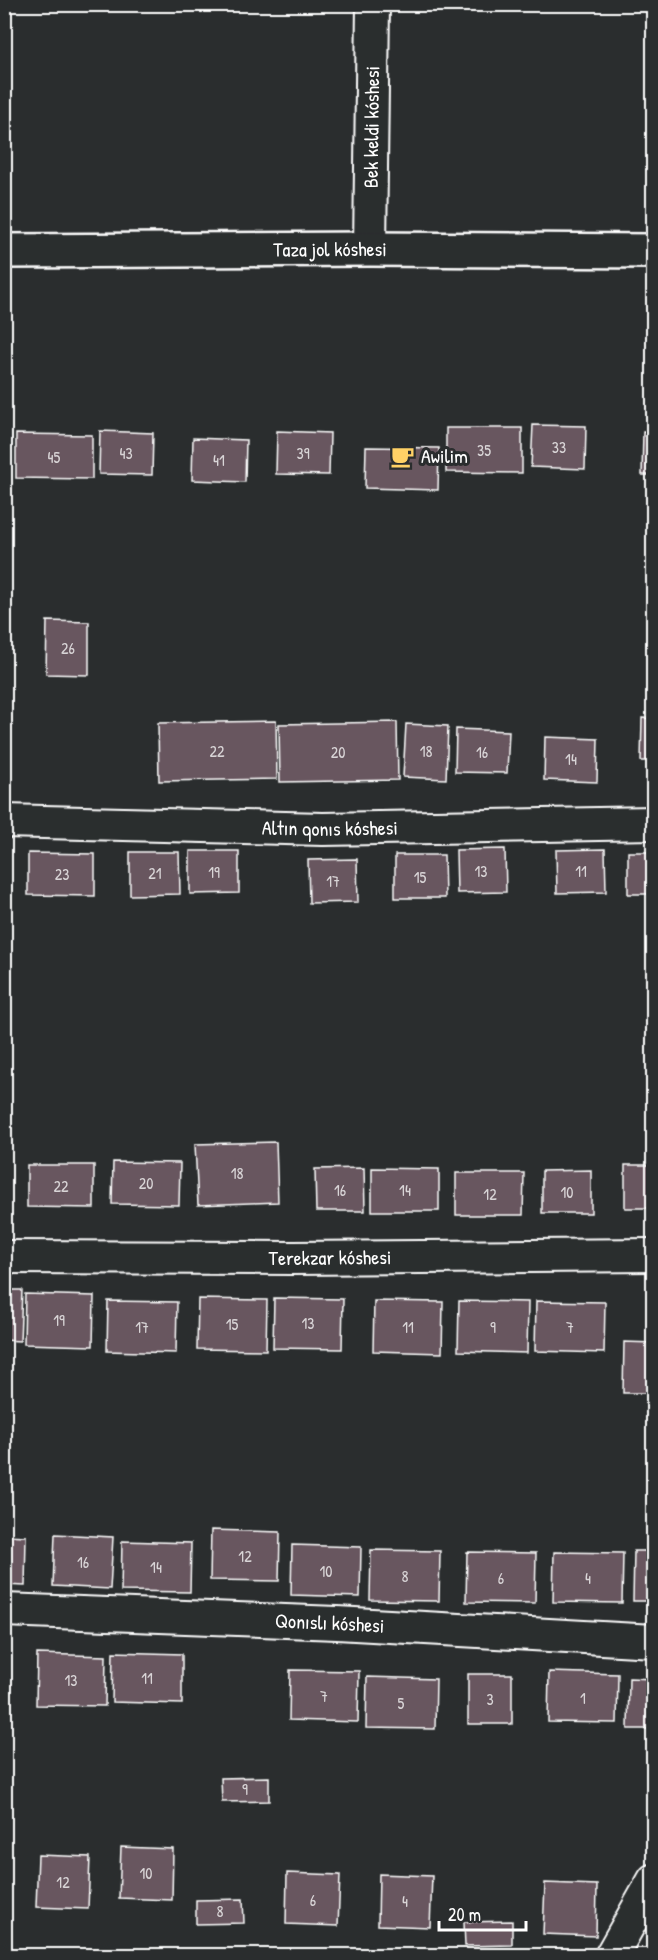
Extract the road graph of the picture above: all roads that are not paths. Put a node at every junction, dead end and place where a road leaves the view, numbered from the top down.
1 (373, 4) edge
2 (370, 249) junction
3 (4, 251) edge
4 (654, 251) edge
5 (4, 821) edge
6 (654, 823) edge
7 (654, 1255) edge
8 (4, 1257) edge
9 (4, 1610) edge
10 (654, 1641) edge
11 (654, 1880) edge
12 (611, 1956) edge

1 - 2 street, Bek keldi kóshesi
2 - 3 main road, Taza jol kóshesi
2 - 4 main road, Taza jol kóshesi
5 - 6 street, Altın qonıs kóshesi
7 - 8 street, Terekzar kóshesi
9 - 10 street, Qonıslı kóshesi
11 - 12 street

